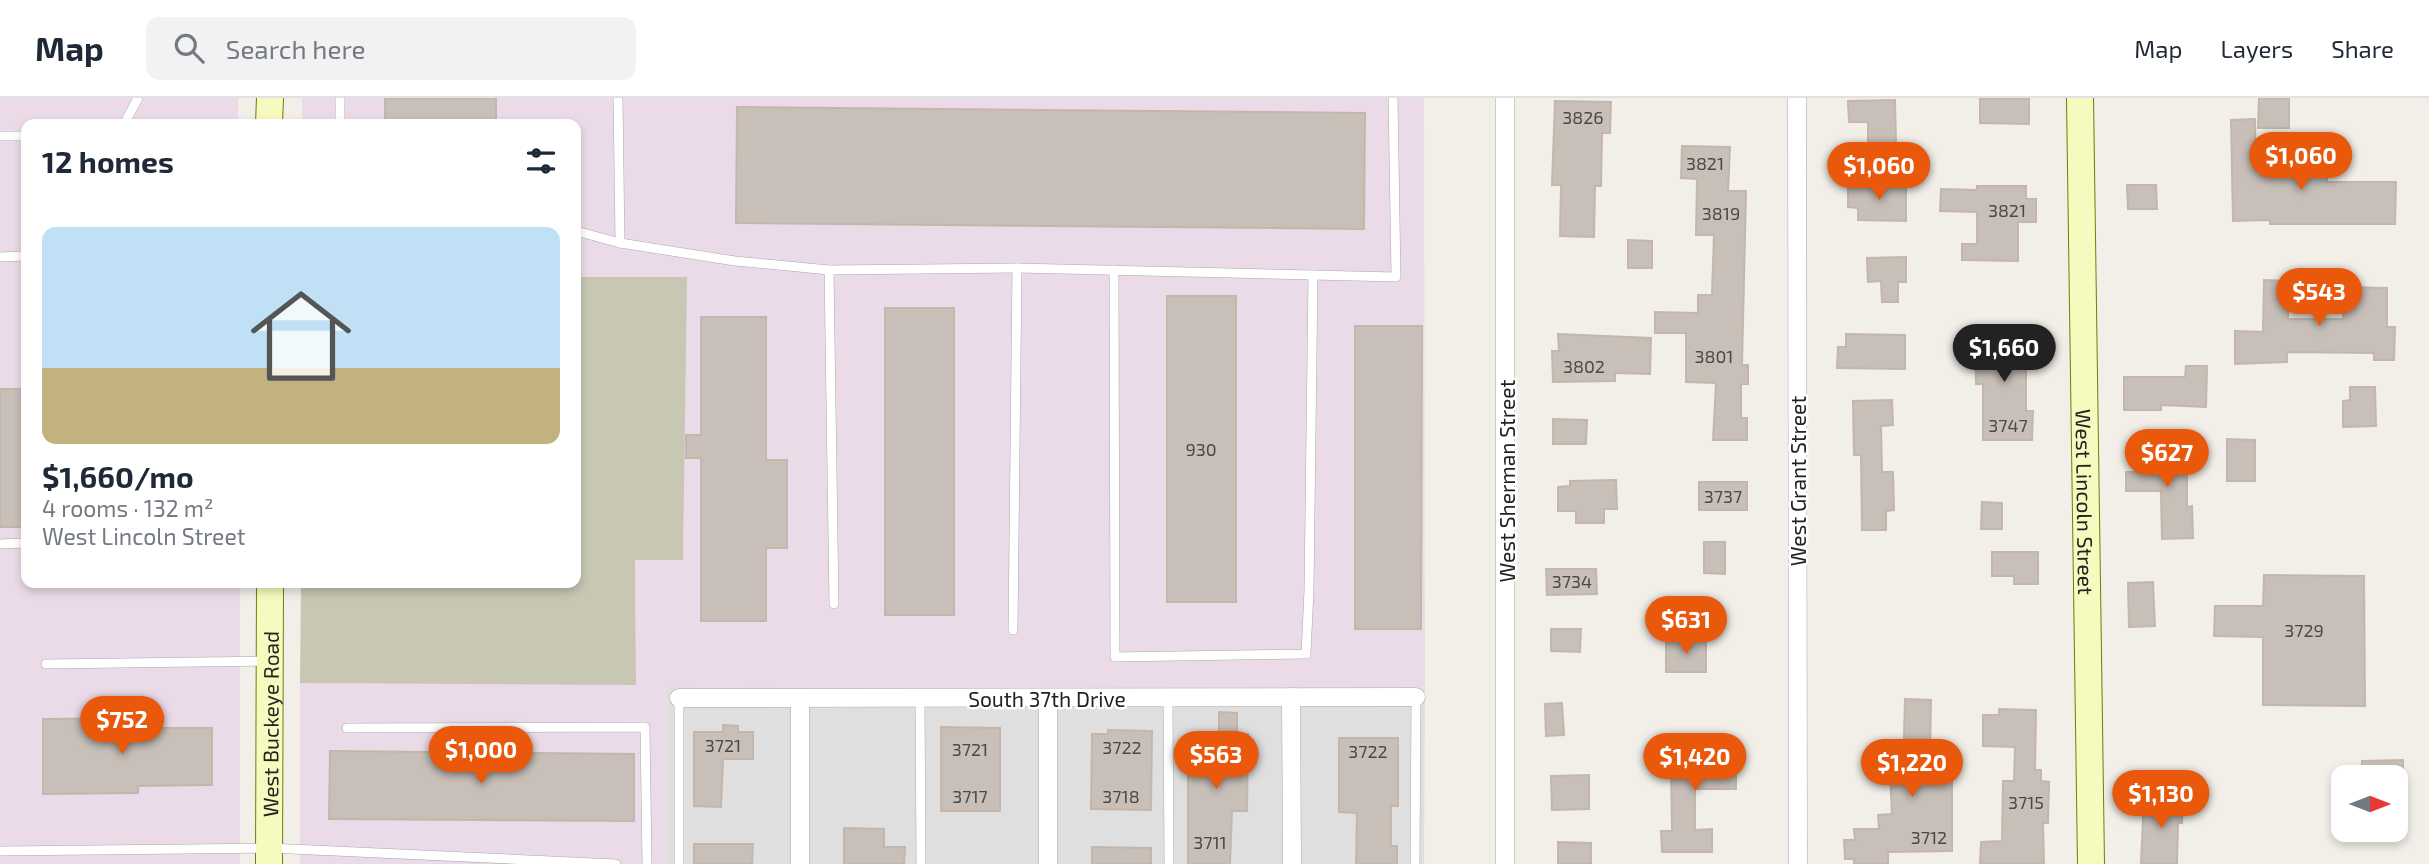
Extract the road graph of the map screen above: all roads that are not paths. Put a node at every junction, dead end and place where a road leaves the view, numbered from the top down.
1 (138, 98) edge
2 (270, 98) edge
3 (340, 98) edge
4 (618, 98) edge
5 (1393, 98) edge
6 (1505, 98) edge
7 (1797, 98) edge
8 (2080, 98) edge
9 (127, 119) edge
10 (269, 119) edge
11 (340, 119) edge
12 (0, 136) edge
13 (21, 136) edge
14 (581, 231) edge
15 (620, 243) junction
16 (21, 256) edge
17 (0, 257) edge
18 (1017, 268) junction
19 (829, 270) junction
20 (1114, 270) junction
21 (1313, 275) junction
22 (21, 543) edge
23 (0, 544) edge
24 (270, 588) edge
25 (834, 604) dead end
26 (1013, 630) dead end
27 (270, 661) junction
28 (46, 664) dead end
29 (1168, 697) junction
30 (1291, 697) junction
31 (1416, 697) joint
32 (679, 698) joint
33 (800, 698) junction
34 (920, 698) junction
35 (1048, 699) junction
36 (346, 728) dead end
37 (0, 851) edge
38 (11, 851) junction
39 (269, 856) edge
40 (11, 864) edge
41 (616, 864) edge
42 (647, 864) edge
43 (679, 864) edge
44 (800, 864) edge
45 (921, 864) edge
46 (1048, 864) edge
47 (1169, 864) edge
48 (1292, 864) edge
49 (1415, 864) edge
50 (1505, 864) edge
51 (1798, 864) edge
52 (2091, 864) edge

1 - 9 lane
2 - 10 street
3 - 11 lane
4 - 15 lane
5 - 21 lane
6 - 50 street, West Sherman Street
7 - 51 street, West Grant Street
8 - 52 street, West Lincoln Street
12 - 13 lane
14 - 15 lane
15 - 19 lane
16 - 17 lane
18 - 19 lane
18 - 20 lane
18 - 26 lane
19 - 25 lane
20 - 21 lane
20 - 21 lane
22 - 23 lane
24 - 27 street, West Buckeye Road
27 - 28 lane
27 - 39 street, West Buckeye Road
29 - 30 street, South 37th Drive
29 - 35 street, South 37th Drive
29 - 47 lane
30 - 31 street, South 37th Drive
30 - 48 street
31 - 49 lane
32 - 33 street, South 37th Drive
32 - 43 lane
33 - 34 street, South 37th Drive
33 - 44 street
34 - 35 street, South 37th Drive
34 - 45 lane
35 - 46 street
36 - 42 lane
37 - 38 lane
38 - 39 lane
38 - 40 lane
39 - 41 lane

